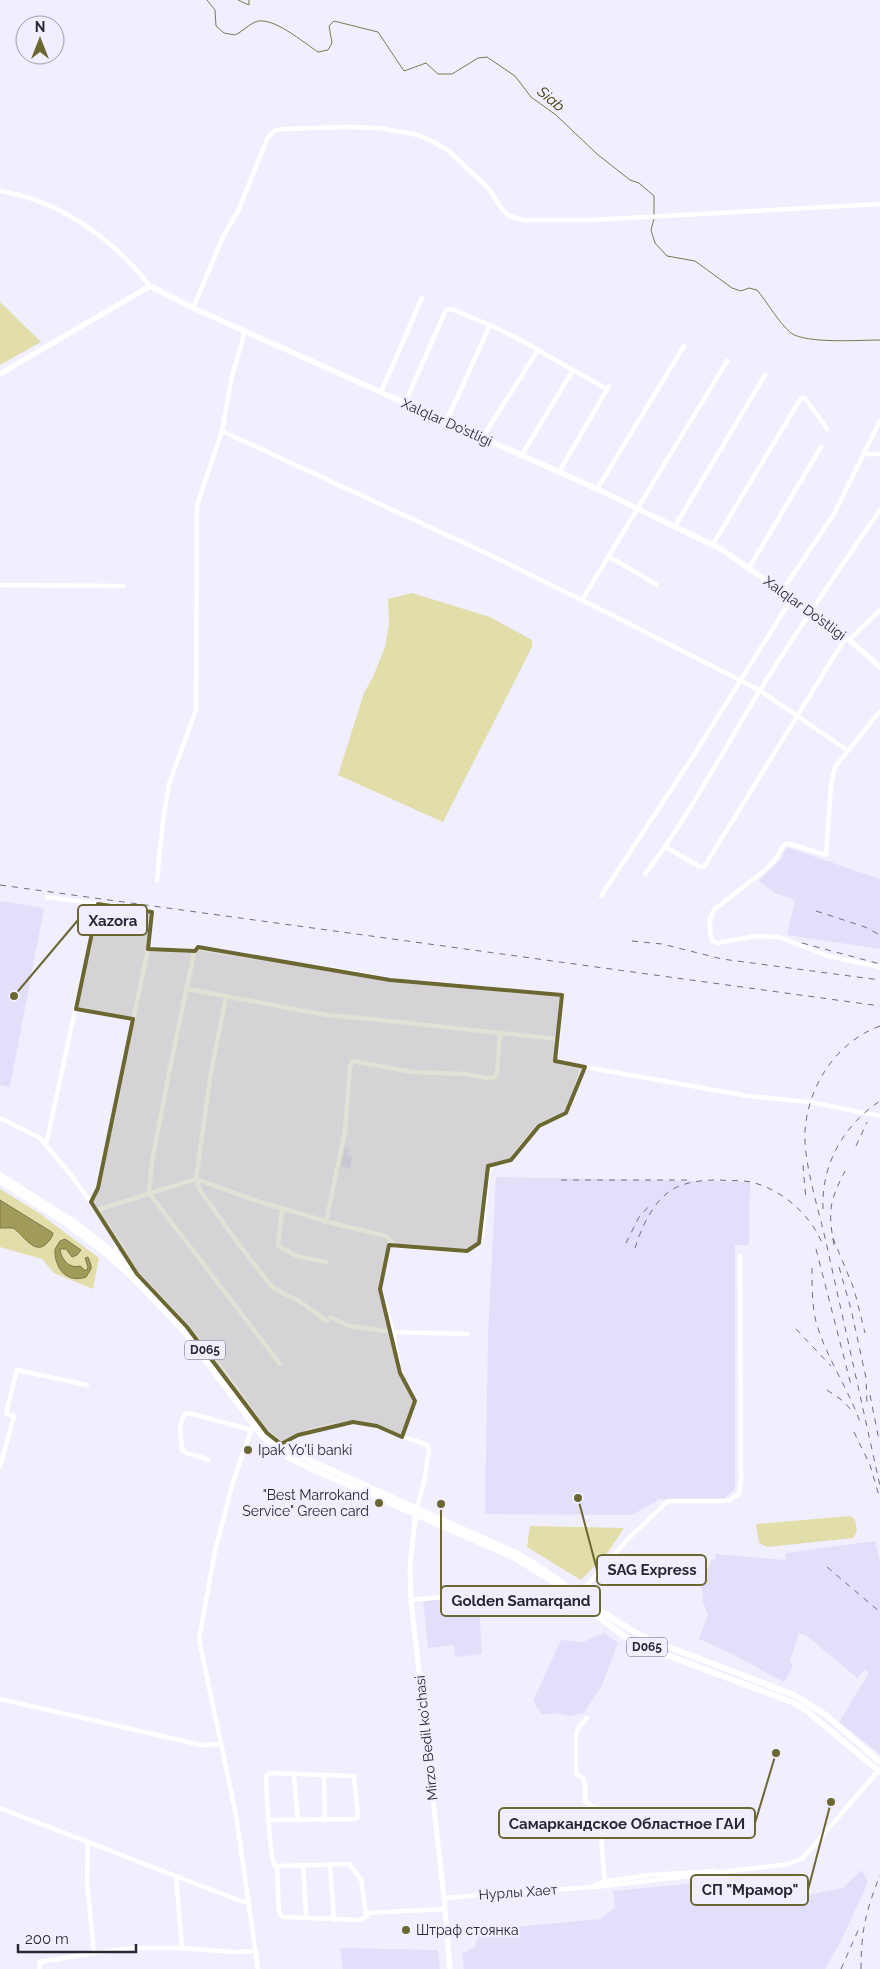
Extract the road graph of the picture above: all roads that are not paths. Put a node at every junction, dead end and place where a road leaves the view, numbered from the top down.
1 (0, 191) edge
2 (880, 204) edge
3 (150, 286) junction
4 (422, 298) dead end
5 (192, 308) junction
6 (490, 325) junction
7 (246, 331) junction
8 (684, 346) dead end
9 (538, 350) junction
10 (727, 361) dead end
11 (573, 370) junction
12 (0, 374) edge
13 (765, 375) dead end
14 (381, 392) junction
15 (405, 403) junction
16 (880, 421) edge
17 (446, 422) junction
18 (827, 430) dead end
19 (222, 431) junction
20 (482, 438) junction
21 (821, 447) dead end
22 (864, 454) junction
23 (880, 454) edge
24 (521, 456) junction
25 (559, 472) junction
26 (597, 490) junction
27 (637, 508) junction
28 (880, 510) edge
29 (675, 526) junction
30 (713, 544) junction
31 (608, 556) junction
32 (749, 568) junction
33 (0, 585) edge
34 (657, 585) dead end
35 (123, 586) dead end
36 (782, 591) junction
37 (792, 598) junction
38 (582, 600) junction
39 (810, 610) junction
40 (880, 610) edge
41 (847, 639) junction
42 (880, 667) edge
43 (740, 681) junction
44 (759, 690) junction
45 (880, 711) edge
46 (796, 715) junction
47 (847, 750) junction
48 (666, 847) junction
49 (645, 874) dead end
50 (157, 880) dead end
51 (601, 896) dead end
52 (47, 897) dead end
53 (98, 904) junction
54 (148, 949) junction
55 (195, 951) junction
56 (880, 967) edge
57 (187, 989) junction
58 (226, 997) junction
59 (76, 1009) junction
60 (133, 1019) junction
61 (500, 1033) junction
62 (557, 1039) junction
63 (585, 1067) junction
64 (880, 1116) edge
65 (0, 1118) edge
66 (46, 1145) junction
67 (0, 1175) edge
68 (196, 1180) junction
69 (0, 1181) edge
70 (149, 1193) junction
71 (91, 1202) junction
72 (282, 1209) junction
73 (97, 1210) junction
74 (326, 1222) junction
75 (116, 1238) junction
76 (390, 1242) junction
77 (114, 1256) junction
78 (740, 1256) dead end
79 (326, 1262) dead end
80 (137, 1274) junction
81 (393, 1332) junction
82 (468, 1334) dead end
83 (280, 1364) dead end
84 (87, 1385) dead end
85 (255, 1425) junction
86 (402, 1437) junction
87 (281, 1444) junction
88 (208, 1460) dead end
89 (0, 1466) edge
90 (416, 1511) junction
91 (579, 1594) junction
92 (454, 1596) dead end
93 (411, 1600) junction
94 (0, 1699) edge
95 (587, 1718) dead end
96 (220, 1744) junction
97 (880, 1762) edge
98 (879, 1771) edge
99 (294, 1775) junction
100 (324, 1776) junction
101 (0, 1808) edge
102 (269, 1820) junction
103 (298, 1820) junction
104 (326, 1820) junction
105 (88, 1844) junction
106 (330, 1864) junction
107 (303, 1865) junction
108 (277, 1866) junction
109 (176, 1876) junction
110 (605, 1884) junction
111 (444, 1898) junction
112 (248, 1901) junction
113 (445, 1909) junction
114 (366, 1912) junction
115 (306, 1917) junction
116 (334, 1920) junction
117 (182, 1948) junction
118 (256, 1951) junction
119 (94, 1953) junction
120 (39, 1969) edge
121 (258, 1969) edge
122 (450, 1969) edge

1 - 3 street
2 - 5 street
3 - 5 main road, Xalqlar Do’stligi
3 - 12 main road
4 - 14 street
5 - 7 main road, Xalqlar Do’stligi
6 - 9 street
6 - 15 street
6 - 17 street
7 - 14 main road, Xalqlar Do’stligi
7 - 19 street
8 - 26 street
9 - 11 street
9 - 20 street
10 - 27 street
11 - 24 street
11 - 25 street
13 - 29 street
14 - 15 main road, Xalqlar Do’stligi
15 - 17 main road, Xalqlar Do’stligi
16 - 22 street
17 - 20 main road, Xalqlar Do’stligi
18 - 30 street
19 - 38 street
19 - 50 street
20 - 24 main road, Xalqlar Do’stligi
21 - 32 street
22 - 23 street
22 - 36 street
24 - 25 main road, Xalqlar Do’stligi
25 - 26 main road, Xalqlar Do’stligi
26 - 27 main road, Xalqlar Do’stligi
27 - 29 main road, Xalqlar Do’stligi
27 - 31 street
28 - 39 street
29 - 30 main road, Xalqlar Do’stligi
30 - 32 main road, Xalqlar Do’stligi
31 - 34 street
31 - 38 street
32 - 36 main road, Xalqlar Do’stligi
33 - 35 street
36 - 37 main road, Xalqlar Do’stligi
37 - 39 main road, Xalqlar Do’stligi
37 - 43 street
38 - 43 street
39 - 41 main road, Xalqlar Do’stligi
39 - 44 street
40 - 41 street
41 - 42 main road, Xalqlar Do’stligi
41 - 46 street
43 - 44 street
43 - 51 street
44 - 46 street
44 - 48 street
45 - 47 street
46 - 47 street
46 - 48 street
47 - 56 street
48 - 49 street
52 - 53 street
53 - 54 street
53 - 59 street
54 - 55 street
54 - 60 street
55 - 57 street
55 - 62 street
57 - 58 street
57 - 70 street
58 - 61 street
58 - 68 street
59 - 60 street
59 - 66 street
60 - 71 street
61 - 62 street
61 - 74 street
62 - 63 street
63 - 64 street
63 - 76 street
65 - 66 street
66 - 71 street
67 - 77 main road, D065
68 - 70 street
68 - 72 street
68 - 81 street
69 - 77 main road, D065
70 - 73 street
70 - 83 street
71 - 73 street
72 - 74 street
72 - 79 street
73 - 75 street
74 - 76 street
75 - 77 street
75 - 80 street
76 - 81 street
77 - 80 main road, D065
77 - 85 main road, D065
78 - 91 street
80 - 85 main road, D065
81 - 82 street
81 - 86 street
84 - 89 street
85 - 87 main road, D065
85 - 88 street
85 - 90 main road, D065
85 - 96 street
86 - 87 street
86 - 90 street
87 - 90 main road, D065
90 - 91 main road, D065
90 - 93 street, Mirzo Bedil ko'chasi
90 - 98 main road, D065
91 - 97 main road, D065
92 - 93 street
93 - 111 street, Mirzo Bedil ko'chasi
94 - 96 street
95 - 110 street
96 - 112 street
98 - 110 street, Нурлы Хает
99 - 100 street
99 - 102 street
99 - 103 street
100 - 104 street
100 - 104 street
101 - 105 street
102 - 103 street
102 - 108 street
103 - 104 street
105 - 109 street
105 - 119 street
106 - 107 street
106 - 114 street
106 - 116 street
107 - 108 street
107 - 115 street
108 - 115 street
109 - 112 street
109 - 117 street
110 - 111 street, Нурлы Хает
111 - 113 street, Mirzo Bedil ko'chasi
112 - 118 street
113 - 114 street
113 - 122 street, Mirzo Bedil ko'chasi
114 - 116 street
115 - 116 street
117 - 118 street
117 - 119 street
118 - 121 street
119 - 120 street

